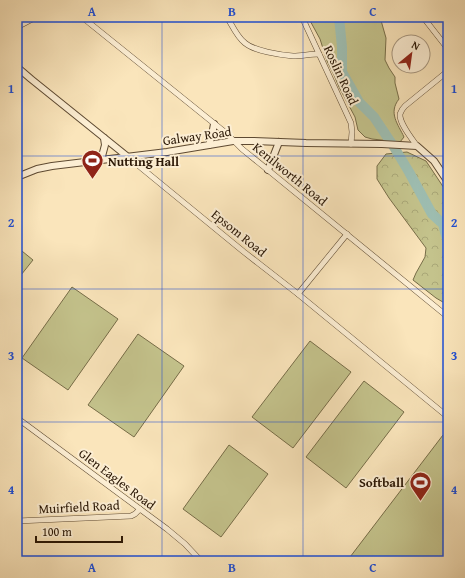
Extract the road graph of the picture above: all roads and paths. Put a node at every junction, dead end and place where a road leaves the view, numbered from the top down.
1 (36, 17) edge
2 (82, 17) edge
3 (227, 17) edge
4 (302, 17) edge
5 (423, 17) edge
6 (17, 26) edge
7 (448, 48) edge
8 (319, 54) junction
9 (17, 66) edge
10 (448, 71) edge
11 (214, 124) junction
12 (104, 138) junction
13 (233, 141) junction
14 (279, 142) junction
15 (351, 144) junction
16 (209, 145) junction
17 (417, 146) junction
18 (128, 157) junction
19 (101, 160) junction
20 (268, 170) junction
21 (17, 177) edge
22 (448, 182) edge
23 (347, 234) junction
24 (298, 294) junction
25 (448, 316) edge
26 (448, 417) edge
27 (17, 418) edge
28 (140, 509) junction
29 (17, 522) edge
30 (201, 561) edge

1 - 6 street
2 - 11 street, Kenilworth Road
3 - 8 street
4 - 8 street, Roslin Road
5 - 7 street
8 - 15 street, Roslin Road
9 - 12 street, Epsom Road
10 - 17 street
11 - 13 street, Kenilworth Road
11 - 16 street
12 - 18 street, Epsom Road
12 - 19 street
13 - 14 street, Galway Road
13 - 16 street, Galway Road
13 - 20 street, Kenilworth Road
14 - 15 street, Galway Road
14 - 20 street
15 - 17 street, Galway Road
16 - 18 street, Galway Road
17 - 22 street
18 - 19 street, Galway Road
18 - 24 street, Epsom Road
19 - 21 street, Galway Road
20 - 23 street, Kenilworth Road
23 - 24 street
23 - 25 street, Kenilworth Road
24 - 26 street, Epsom Road
27 - 28 street, Glen Eagles Road
28 - 29 street, Muirfield Road
28 - 30 street, Glen Eagles Road

